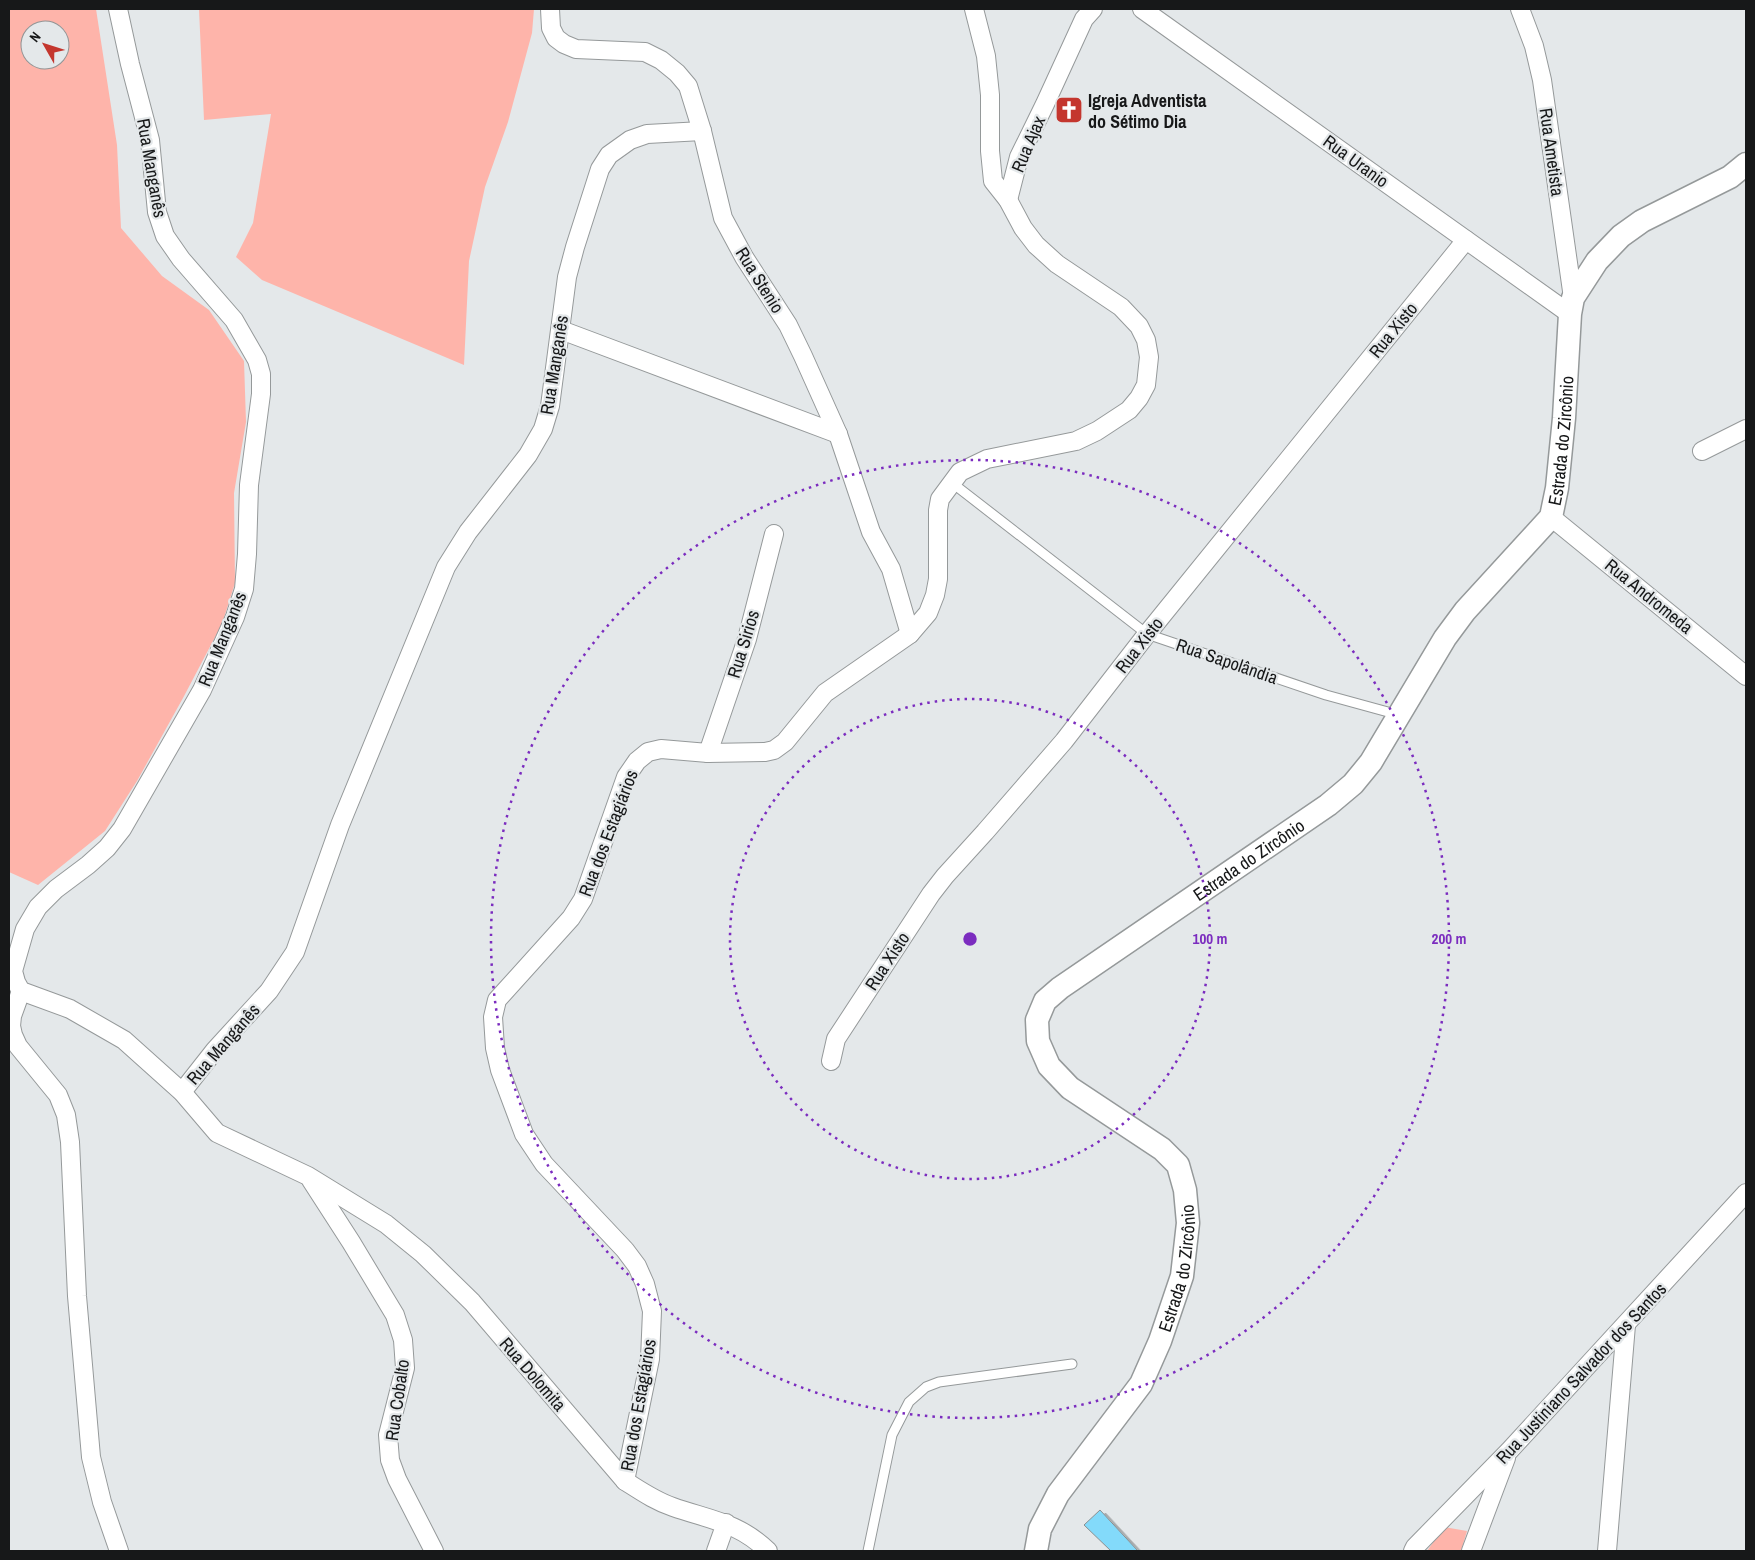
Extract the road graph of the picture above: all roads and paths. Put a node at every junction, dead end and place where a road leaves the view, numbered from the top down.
1 (118, 9) edge
2 (550, 9) edge
3 (974, 9) edge
4 (1093, 9) edge
5 (1142, 9) edge
6 (1520, 9) edge
7 (702, 131) junction
8 (1746, 164) edge
9 (1008, 200) junction
10 (1466, 240) junction
11 (1571, 306) junction
12 (561, 330) junction
13 (1746, 430) edge
14 (838, 434) junction
15 (1702, 451) dead end
16 (951, 482) junction
17 (1551, 517) junction
18 (774, 534) dead end
19 (910, 634) junction
20 (1147, 634) junction
21 (1746, 676) edge
22 (1400, 715) junction
23 (708, 753) junction
24 (21, 991) junction
25 (831, 1061) dead end
26 (182, 1092) junction
27 (308, 1176) junction
28 (1743, 1202) edge
29 (1626, 1326) junction
30 (1072, 1364) dead end
31 (1509, 1451) junction
32 (625, 1481) junction
33 (726, 1523) junction
34 (119, 1551) edge
35 (434, 1551) edge
36 (716, 1551) edge
37 (768, 1551) edge
38 (868, 1551) edge
39 (1036, 1551) edge
40 (1414, 1551) edge
41 (1471, 1551) edge
42 (1607, 1551) edge

1 - 24 street, Rua Manganês
2 - 7 street, Rua Stenio
3 - 9 street, Rua dos Estagiários
4 - 9 street, Rua Ajax
5 - 10 street, Rua Uranio
6 - 11 street, Rua Ametista
7 - 12 street, Rua Manganês
7 - 14 street, Rua Stenio
8 - 11 street, Estrada do Zircônio
9 - 16 street, Rua dos Estagiários
10 - 11 street, Rua Uranio
10 - 20 street, Rua Xisto
11 - 17 street, Estrada do Zircônio
12 - 14 street
12 - 26 street, Rua Manganês
13 - 15 street
14 - 19 street, Rua Stenio
16 - 19 street, Rua dos Estagiários
16 - 20 lane, Rua Sapolândia
17 - 21 street, Rua Andromeda
17 - 22 street, Estrada do Zircônio
18 - 23 street, Rua Sirios
19 - 23 street, Rua dos Estagiários
20 - 22 lane, Rua Sapolândia
20 - 25 street, Rua Xisto
22 - 39 street, Estrada do Zircônio
23 - 32 street, Rua dos Estagiários
24 - 26 street, Rua Manganês
24 - 34 street
26 - 27 street, Rua Manganês
27 - 32 street, Rua Dolomita
27 - 35 street, Rua Cobalto
28 - 29 street, Rua Justiniano Salvador dos Santos
29 - 31 street, Rua Justiniano Salvador dos Santos
29 - 42 street
30 - 38 lane
31 - 40 street, Rua Justiniano Salvador dos Santos
31 - 41 street
32 - 33 street, Rua Dolomita
33 - 36 street
33 - 37 street, Rua Dolomita

